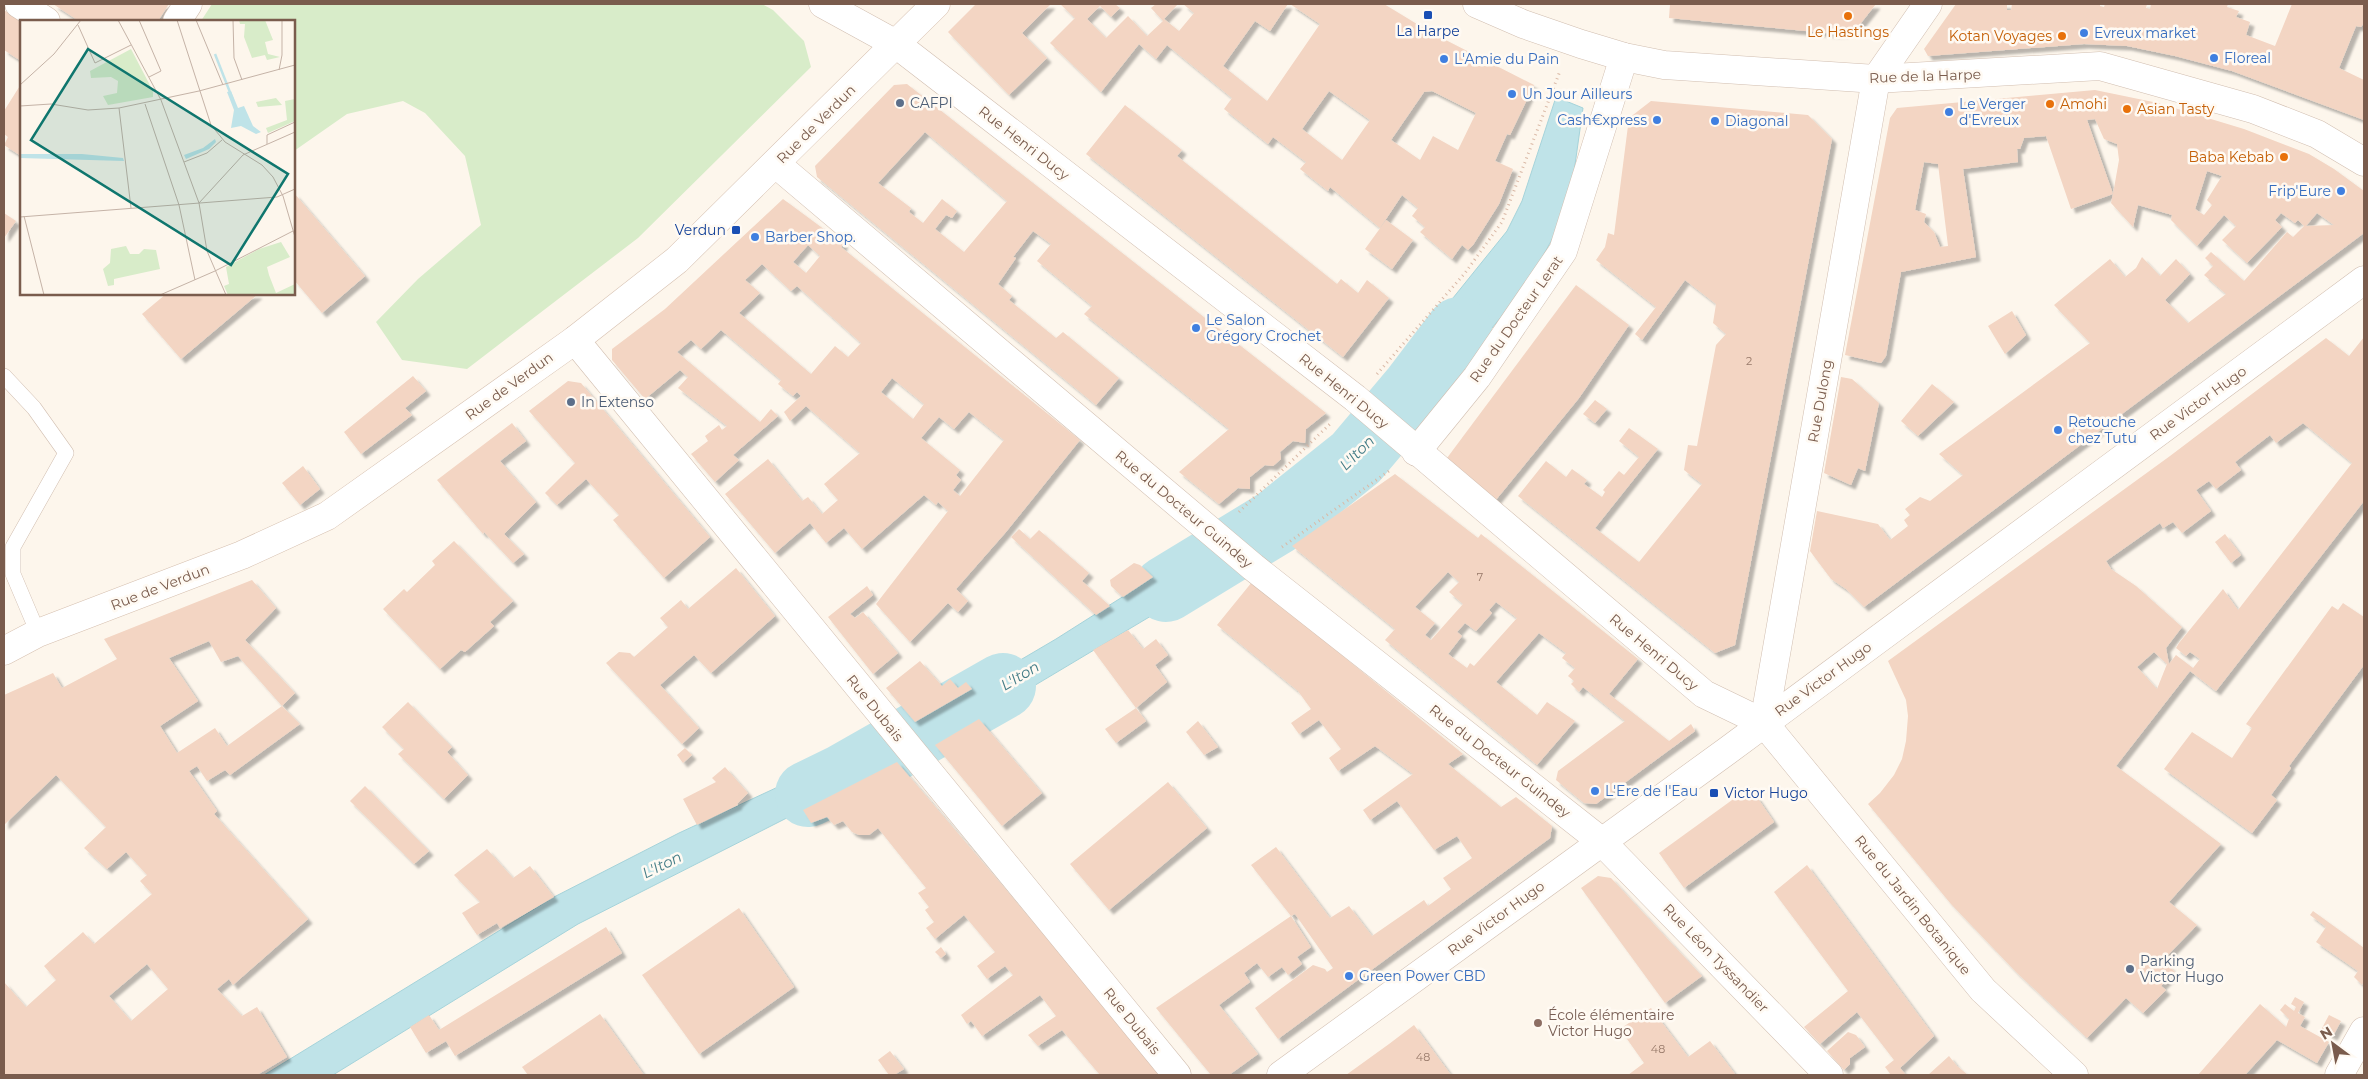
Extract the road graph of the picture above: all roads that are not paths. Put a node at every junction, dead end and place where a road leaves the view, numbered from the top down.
1 (19, 4) edge
2 (188, 4) edge
3 (823, 4) edge
4 (936, 4) edge
5 (1477, 4) edge
6 (1928, 4) edge
7 (44, 20) edge
8 (179, 20) edge
9 (896, 44) junction
10 (1624, 57) junction
11 (1876, 79) junction
12 (2364, 162) edge
13 (776, 164) junction
14 (2364, 280) edge
15 (575, 340) junction
16 (4, 376) edge
17 (1416, 452) junction
18 (38, 633) junction
19 (4, 651) edge
20 (1764, 723) junction
21 (1601, 841) junction
22 (2364, 1031) edge
23 (1177, 1075) edge
24 (1281, 1075) edge
25 (1829, 1075) edge
26 (2074, 1075) edge
27 (2339, 1075) edge

1 - 7 street
2 - 8 street
3 - 9 street, Rue Henri Ducy
4 - 9 street, Rue de Verdun
5 - 10 street, Rue de la Harpe
6 - 11 street
9 - 13 street, Rue de Verdun
9 - 17 street, Rue Henri Ducy
10 - 11 street, Rue de la Harpe
10 - 17 street, Rue du Docteur Lerat
11 - 12 street, Rue de la Harpe
11 - 20 street, Rue Dulong
13 - 15 street, Rue de Verdun
13 - 21 street, Rue du Docteur Guindey
14 - 20 street, Rue Victor Hugo
15 - 18 street, Rue de Verdun
15 - 23 street, Rue Dubais
16 - 18 lane
17 - 20 street, Rue Henri Ducy
18 - 19 street, Rue de Verdun
20 - 21 street, Rue Victor Hugo
20 - 26 street, Rue du Jardin Botanique
21 - 24 street, Rue Victor Hugo
21 - 25 street, Rue Léon Tyssandier
22 - 27 street

